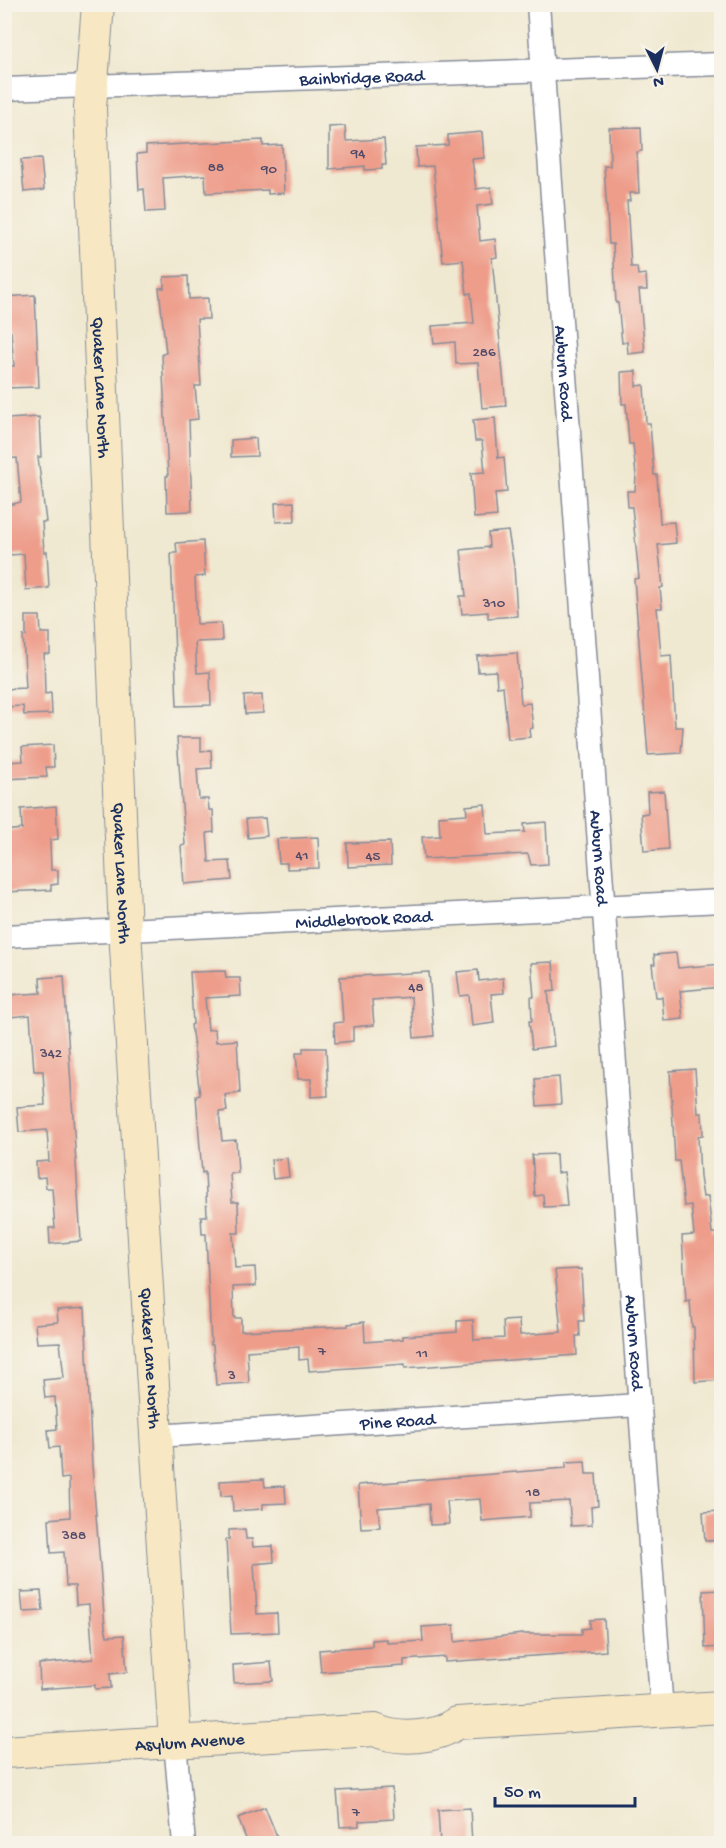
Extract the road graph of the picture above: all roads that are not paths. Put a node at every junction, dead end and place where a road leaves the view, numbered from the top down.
1 (98, 4) edge
2 (538, 4) edge
3 (722, 64) edge
4 (543, 70) junction
5 (93, 86) junction
6 (4, 89) edge
7 (722, 901) edge
8 (603, 906) junction
9 (125, 931) junction
10 (4, 936) edge
11 (639, 1405) junction
12 (156, 1436) junction
13 (722, 1707) edge
14 (662, 1711) junction
15 (176, 1742) junction
16 (4, 1752) edge
17 (184, 1844) edge

1 - 5 street, Quaker Lane North
2 - 4 street, Auburn Road
3 - 4 street, Bainbridge Road
4 - 5 street, Bainbridge Road
4 - 8 street, Auburn Road
5 - 6 street, Bainbridge Road
5 - 9 street, Quaker Lane North
7 - 8 street, Middlebrook Road
8 - 9 street, Middlebrook Road
8 - 11 street, Auburn Road
9 - 10 street, Middlebrook Road
9 - 12 street, Quaker Lane North
11 - 12 street, Pine Road
11 - 14 street, Auburn Road
12 - 15 street, Quaker Lane North
13 - 14 street, Asylum Avenue
14 - 15 street, Asylum Avenue
15 - 16 street, Asylum Avenue
15 - 17 street

